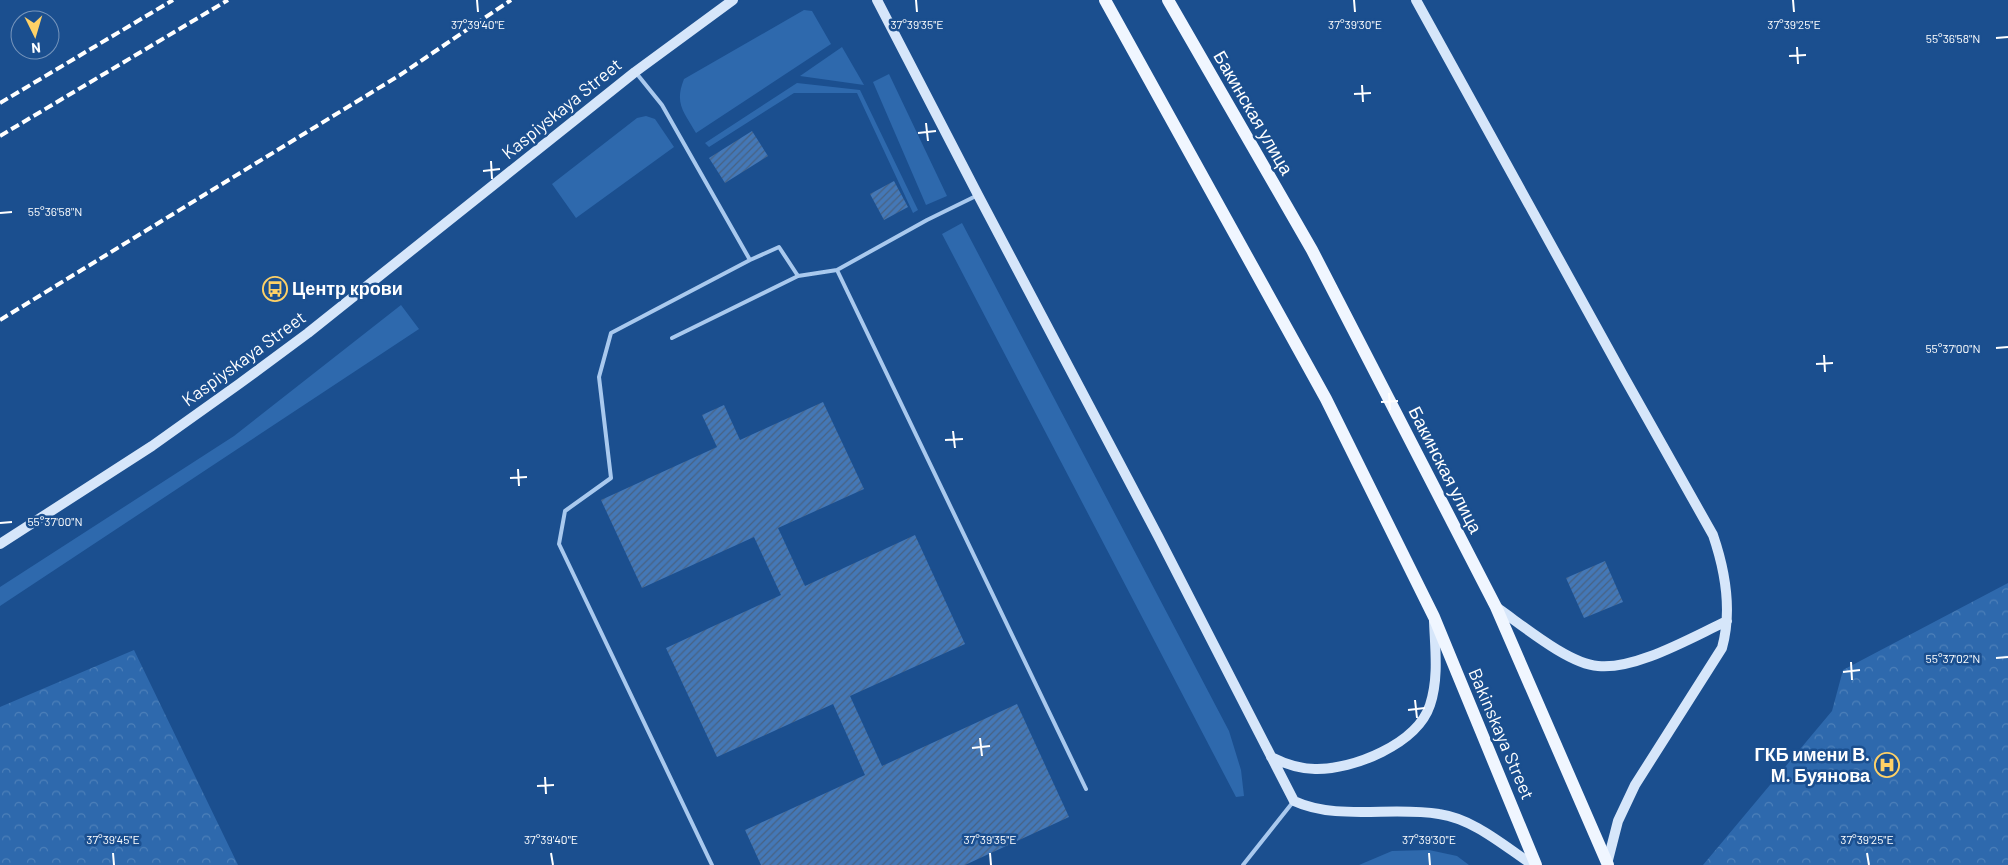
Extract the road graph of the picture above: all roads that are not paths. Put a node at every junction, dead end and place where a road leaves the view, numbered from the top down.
1 (733, 0) edge
2 (877, 0) edge
3 (1104, 0) edge
4 (1168, 0) edge
5 (1416, 0) edge
6 (635, 72) junction
7 (978, 195) junction
8 (750, 260) junction
9 (837, 270) junction
10 (798, 276) junction
11 (672, 338) dead end
12 (0, 544) edge
13 (1496, 607) junction
14 (1434, 617) junction
15 (1727, 621) junction
16 (1270, 757) junction
17 (1086, 789) dead end
18 (1294, 801) junction
19 (1607, 864) edge
20 (712, 865) edge
21 (1243, 865) edge
22 (1535, 865) edge

1 - 6 main road, Kaspiyskaya Street
2 - 7 main road
3 - 14 main road
4 - 13 main road, Бакинская улица
5 - 15 main road
6 - 8 lane
6 - 12 main road, Kaspiyskaya Street
7 - 9 lane
7 - 16 main road
8 - 10 lane
8 - 20 lane
9 - 10 lane
9 - 17 lane
10 - 11 lane
13 - 15 main road
13 - 19 main road, Бакинская улица
14 - 16 main road
14 - 22 main road, Bakinskaya Street
15 - 19 main road
16 - 18 main road
18 - 21 lane
18 - 22 main road

